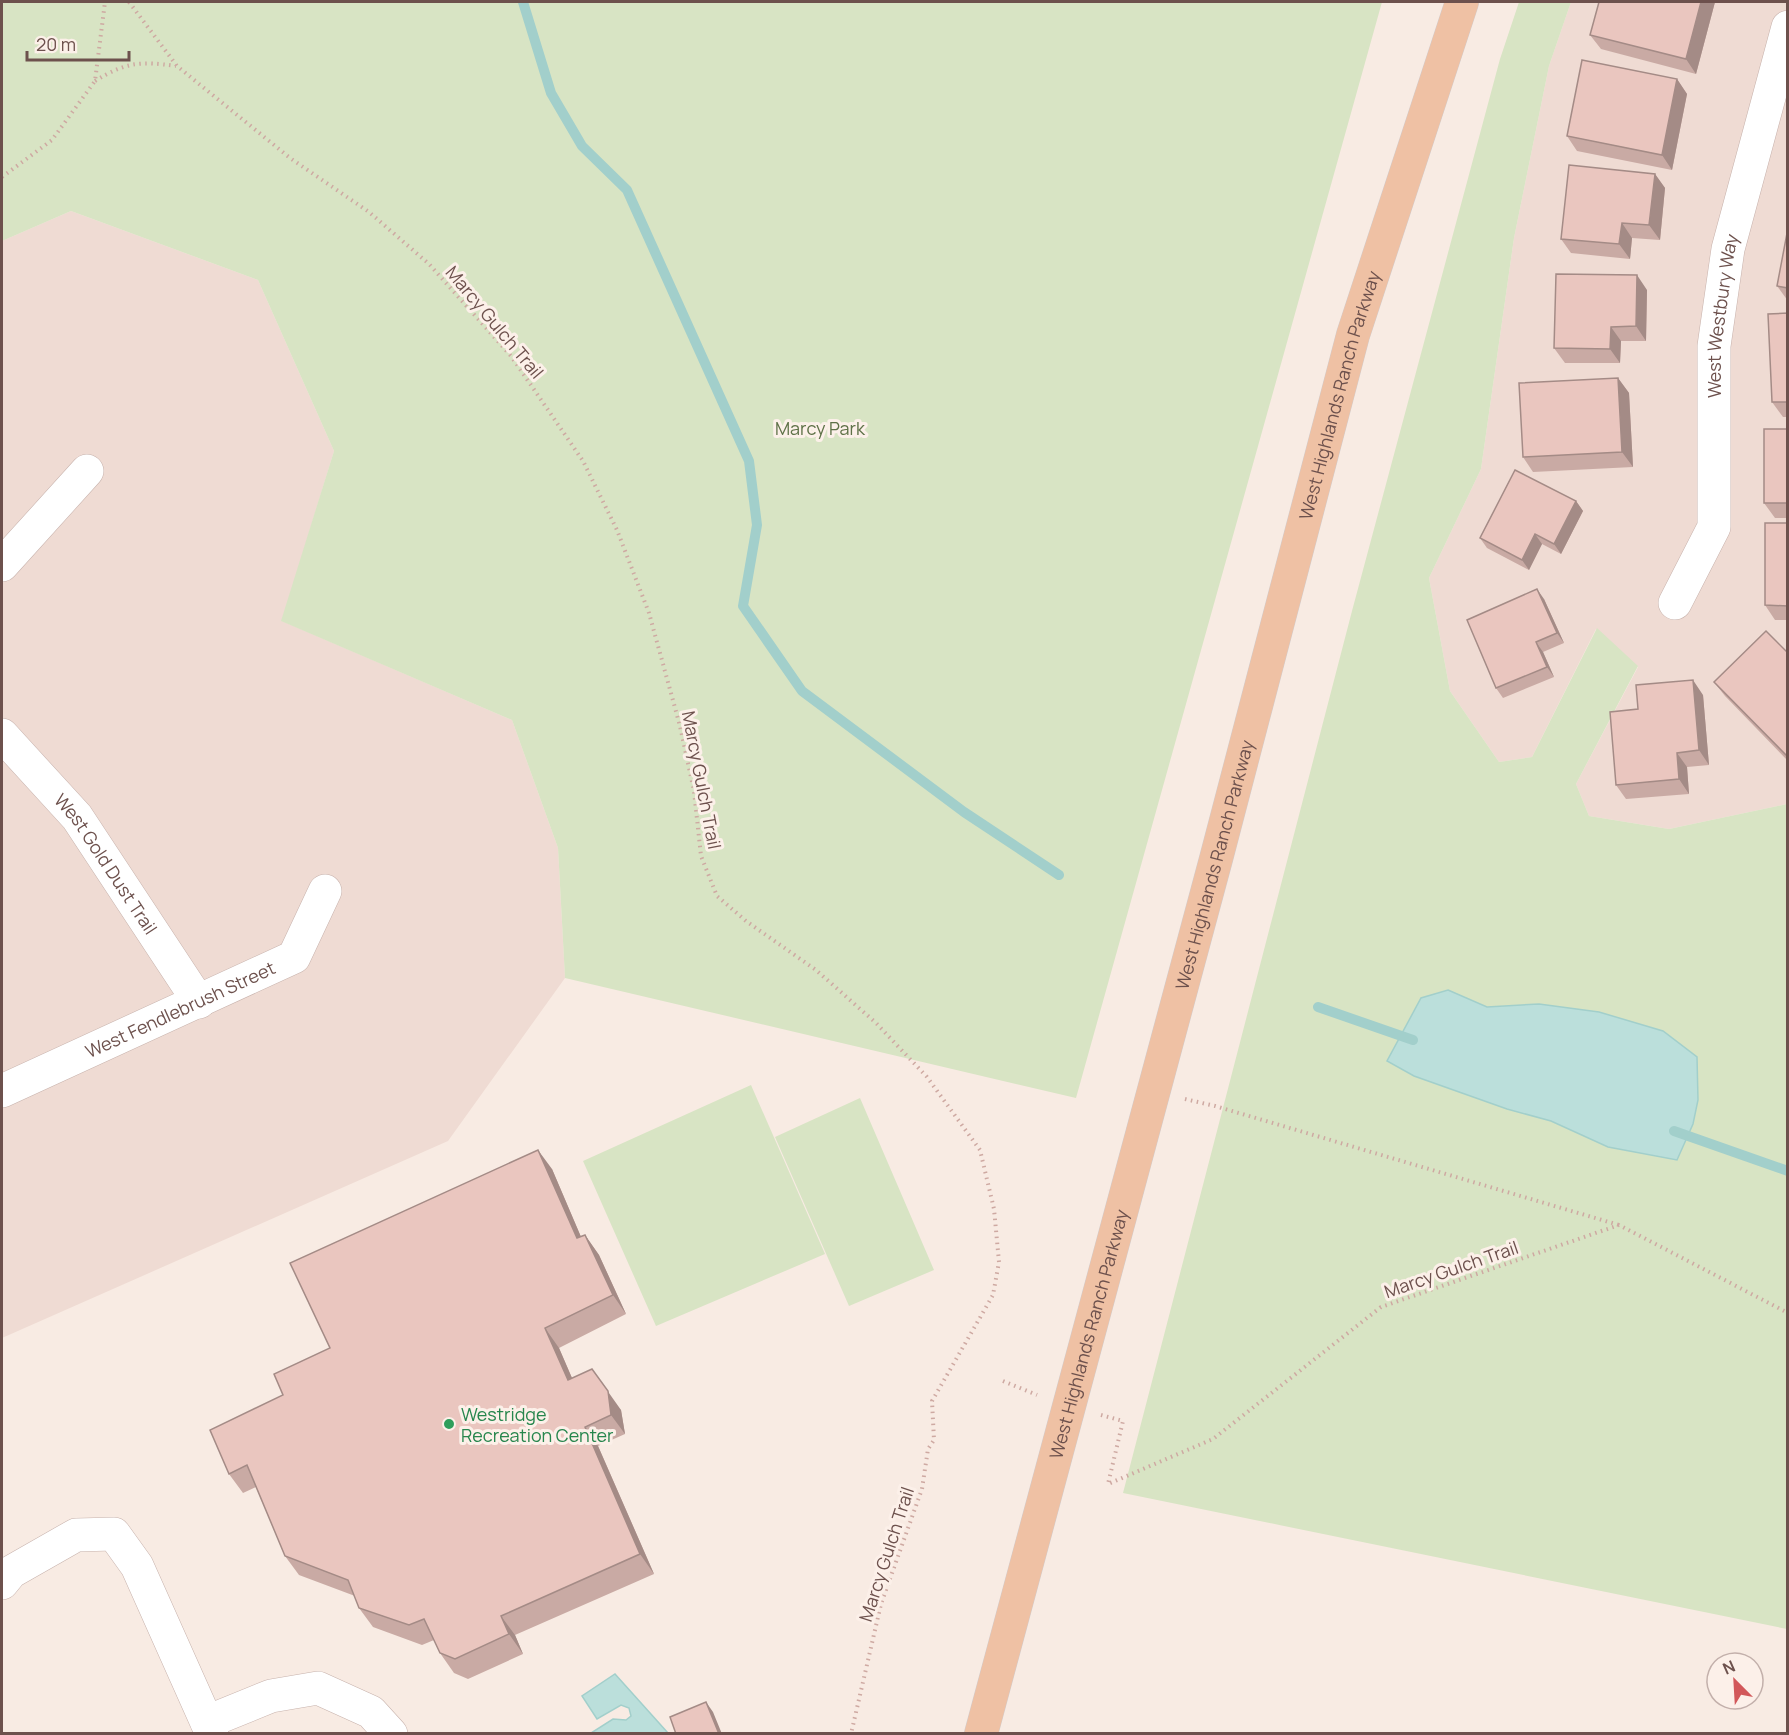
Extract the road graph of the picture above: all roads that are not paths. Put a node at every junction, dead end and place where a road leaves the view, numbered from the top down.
1 (1462, 2) edge
2 (1788, 27) edge
3 (87, 471) dead end
4 (2, 565) edge
5 (1675, 603) dead end
6 (2, 735) edge
7 (325, 891) dead end
8 (199, 1002) junction
9 (2, 1091) edge
10 (2, 1583) edge
11 (209, 1728) edge
12 (391, 1734) edge
13 (981, 1734) edge

1 - 13 main road, West Highlands Ranch Parkway
2 - 5 street, West Westbury Way
3 - 4 street
6 - 8 street, West Gold Dust Trail
7 - 8 street, West Fendlebrush Street
8 - 9 street, West Fendlebrush Street
10 - 11 street
11 - 12 street

